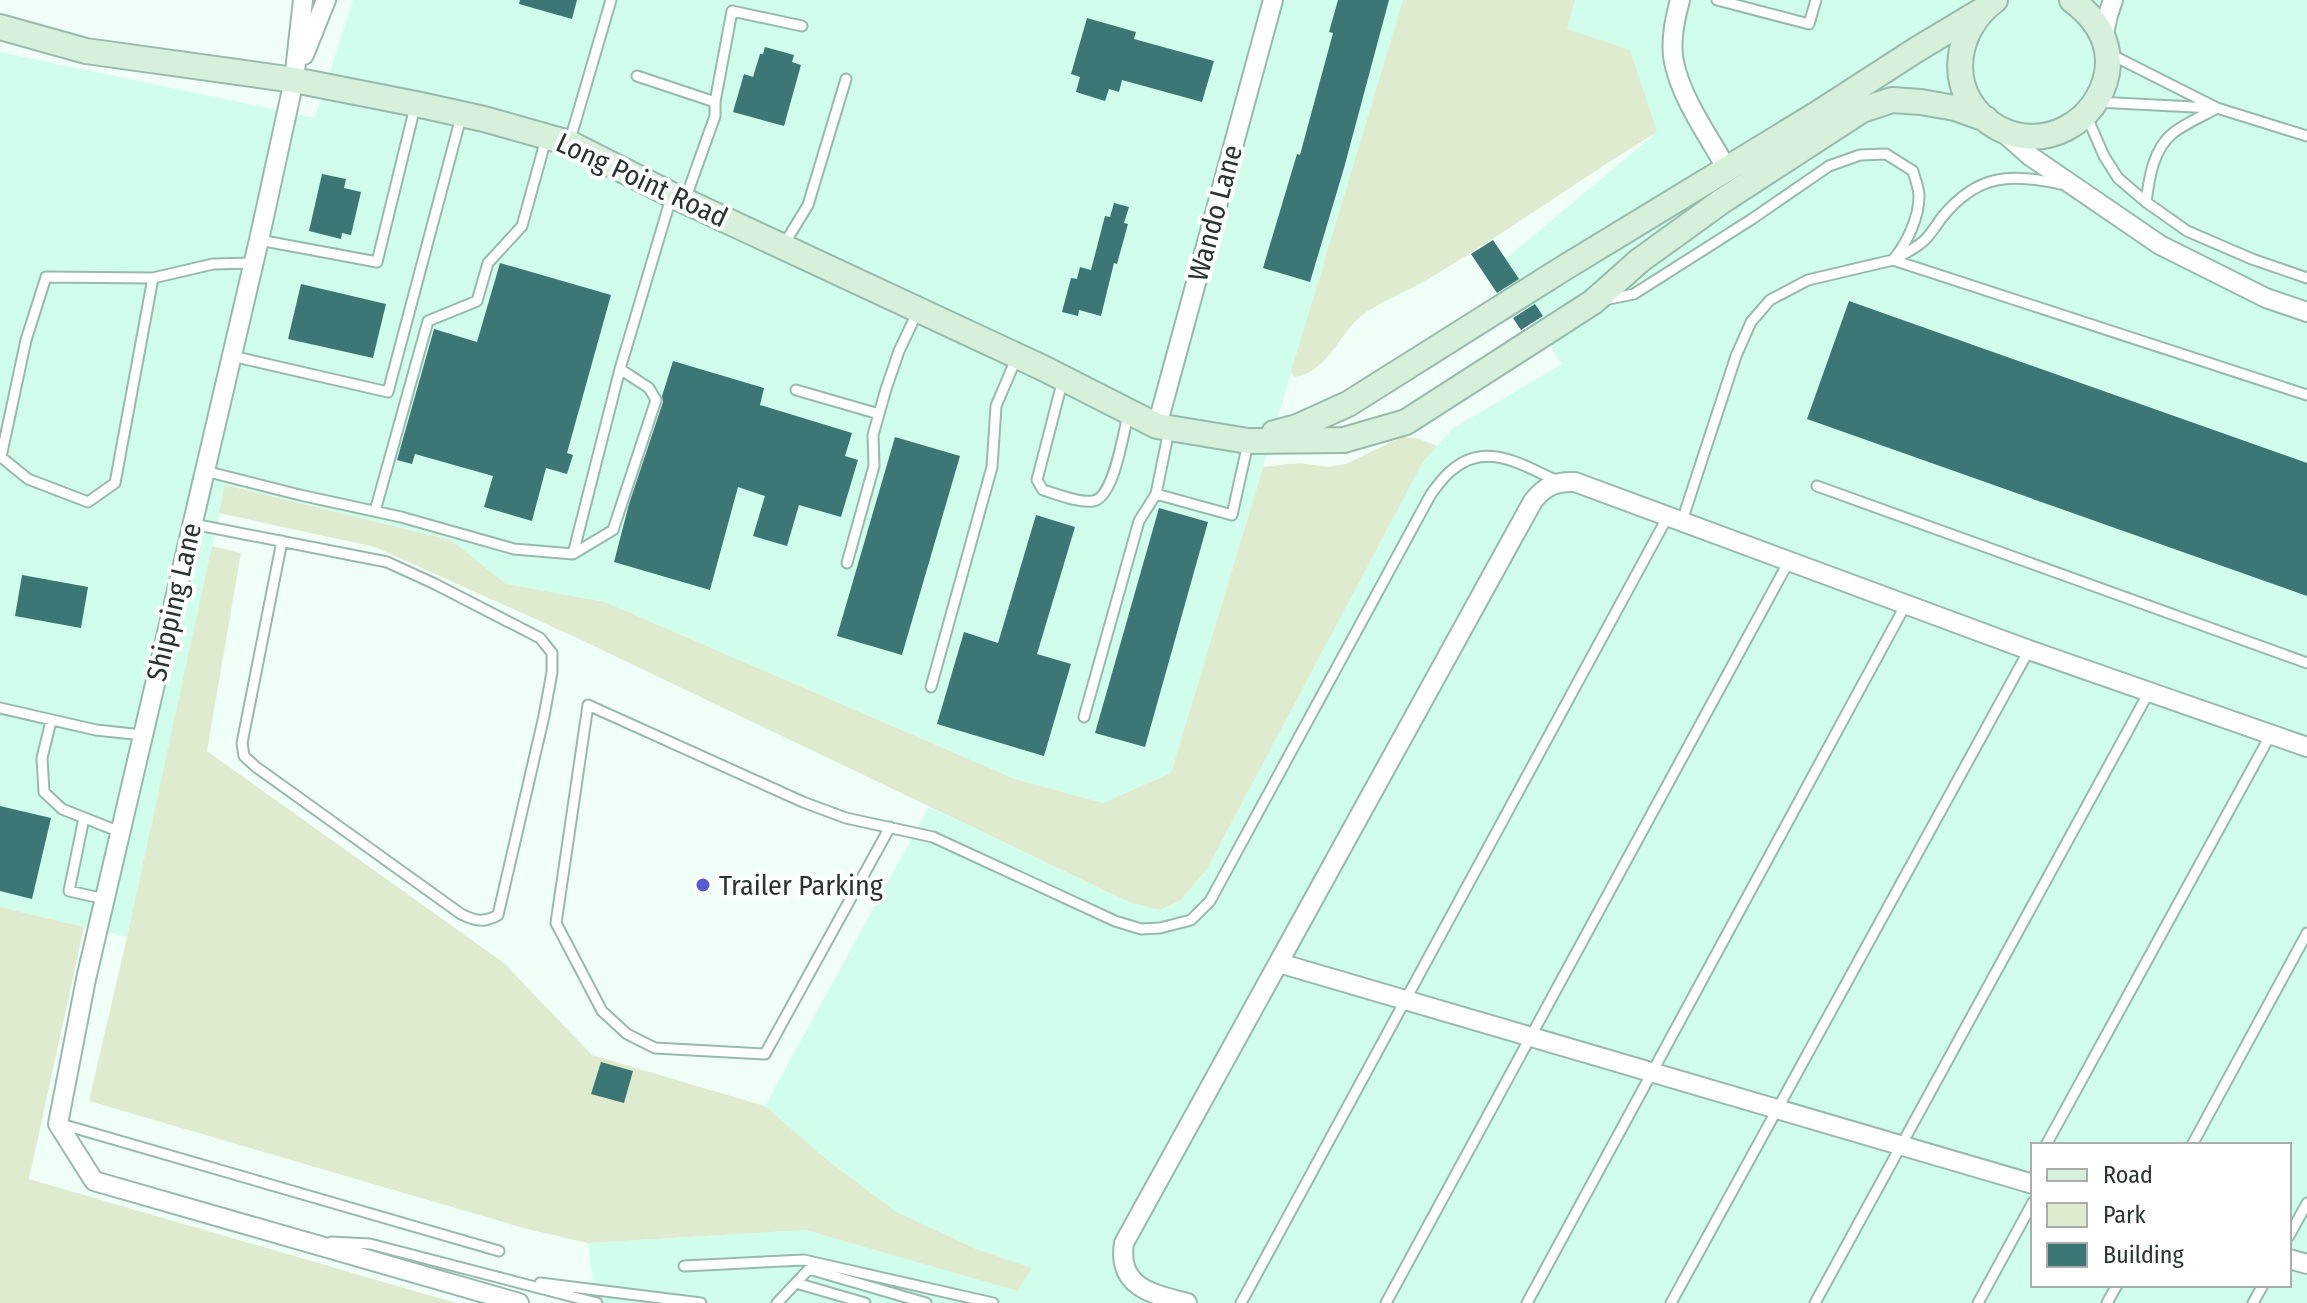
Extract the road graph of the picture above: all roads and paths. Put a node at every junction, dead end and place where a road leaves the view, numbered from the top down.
1 (303, 0) edge
2 (326, 0) edge
3 (611, 0) edge
4 (1273, 0) edge
5 (1680, 0) edge
6 (1717, 0) edge
7 (1816, 0) edge
8 (2072, 0) edge
9 (2113, 0) edge
10 (1988, 6) edge
11 (802, 26) dead end
12 (0, 27) edge
13 (2106, 46) junction
14 (637, 76) dead end
15 (846, 79) dead end
16 (294, 80) junction
17 (715, 102) junction
18 (416, 104) junction
19 (2092, 108) junction
20 (2217, 108) junction
21 (462, 114) junction
22 (1992, 124) junction
23 (2307, 136) edge
24 (558, 140) junction
25 (1727, 169) junction
26 (2075, 186) junction
27 (678, 197) junction
28 (2146, 202) junction
29 (259, 240) junction
30 (783, 246) junction
31 (1893, 260) junction
32 (254, 263) junction
33 (153, 278) junction
34 (2307, 278) edge
35 (1593, 302) junction
36 (918, 310) junction
37 (2307, 312) edge
38 (232, 356) junction
39 (1017, 356) junction
40 (620, 369) junction
41 (1063, 378) junction
42 (796, 390) dead end
43 (2307, 395) edge
44 (1129, 412) junction
45 (879, 414) junction
46 (1163, 426) junction
47 (1248, 441) junction
48 (205, 471) junction
49 (1560, 481) junction
50 (1817, 486) dead end
51 (1156, 494) junction
52 (375, 511) junction
53 (1675, 519) junction
54 (193, 524) junction
55 (282, 541) junction
56 (573, 554) junction
57 (1789, 561) junction
58 (847, 563) dead end
59 (1906, 604) junction
60 (2029, 650) junction
61 (2307, 663) edge
62 (931, 687) dead end
63 (2149, 692) junction
64 (0, 708) edge
65 (1084, 717) dead end
66 (51, 721) junction
67 (2271, 734) junction
68 (143, 735) junction
69 (2307, 747) edge
70 (84, 818) junction
71 (890, 827) junction
72 (120, 832) junction
73 (105, 899) junction
74 (2307, 933) edge
75 (1279, 963) junction
76 (1406, 1000) junction
77 (1530, 1037) junction
78 (1652, 1072) junction
79 (1777, 1109) junction
80 (58, 1124) junction
81 (2047, 1143) edge
82 (2193, 1143) edge
83 (1901, 1145) junction
84 (2031, 1178) edge
85 (2307, 1203) edge
86 (2031, 1206) edge
87 (2291, 1232) edge
88 (303, 1241) junction
89 (499, 1251) dead end
90 (684, 1266) dead end
91 (501, 1278) junction
92 (796, 1283) junction
93 (519, 1303) edge
94 (597, 1303) edge
95 (701, 1303) edge
96 (777, 1303) edge
97 (865, 1303) edge
98 (926, 1303) edge
99 (993, 1303) edge
100 (1187, 1303) edge
101 (1241, 1303) edge
102 (1386, 1303) edge
103 (1527, 1303) edge
104 (1671, 1303) edge
105 (1815, 1303) edge
106 (1978, 1303) edge

1 - 16 street
2 - 16 street
3 - 24 lane
4 - 46 street, Wando Lane
5 - 25 street
6 - 7 lane
8 - 13 main road
9 - 13 street
10 - 22 main road
10 - 25 main road
11 - 17 lane
12 - 16 main road, Long Point Road
13 - 19 main road
13 - 20 lane
14 - 17 lane
15 - 30 lane
16 - 18 main road, Long Point Road
16 - 29 street, Shipping Lane
17 - 27 lane
18 - 21 main road, Long Point Road
18 - 29 lane
19 - 20 lane
19 - 22 main road, Long Point Road
19 - 28 lane
20 - 23 lane
20 - 28 lane
21 - 24 main road, Long Point Road
21 - 38 lane
22 - 26 street
22 - 35 main road, Long Point Road
24 - 27 main road, Long Point Road
24 - 52 lane
25 - 47 main road
26 - 31 lane
26 - 37 street
27 - 30 main road, Long Point Road
27 - 40 lane
28 - 34 lane
29 - 32 street, Shipping Lane
30 - 36 main road, Long Point Road
31 - 35 lane
31 - 43 lane
31 - 53 lane
32 - 33 lane
32 - 38 street, Shipping Lane
33 - 33 lane
35 - 47 main road, Long Point Road
36 - 39 main road, Long Point Road
36 - 45 lane
38 - 48 street, Shipping Lane
39 - 41 main road, Long Point Road
39 - 62 lane
40 - 56 lane
40 - 56 lane
41 - 44 main road, Long Point Road
41 - 44 lane
42 - 45 lane
44 - 46 main road, Long Point Road
45 - 58 lane
46 - 47 main road, Long Point Road
46 - 51 lane
47 - 51 lane
48 - 52 lane
48 - 54 street, Shipping Lane
49 - 53 street
49 - 71 lane
49 - 75 street
50 - 61 lane
51 - 65 lane
52 - 56 lane
53 - 57 street
53 - 76 lane
54 - 55 lane
54 - 68 street, Shipping Lane
55 - 55 lane
57 - 59 street
57 - 77 lane
59 - 60 street
59 - 78 lane
60 - 63 street
60 - 79 lane
63 - 67 street
63 - 83 lane
64 - 66 lane
66 - 68 lane
66 - 70 lane
67 - 69 street
67 - 81 lane
68 - 72 street, Shipping Lane
70 - 72 lane
70 - 73 lane
71 - 71 lane
72 - 73 street, Shipping Lane
73 - 80 street, Shipping Lane
74 - 82 lane
75 - 76 street
75 - 100 street
76 - 77 street
76 - 101 lane
77 - 78 street
77 - 102 lane
78 - 79 street
78 - 103 lane
79 - 83 street
79 - 104 lane
80 - 88 street
80 - 89 lane
83 - 84 street
83 - 105 lane
85 - 87 lane
86 - 106 lane
88 - 91 lane
88 - 93 street
90 - 99 lane
91 - 94 lane
91 - 95 lane
92 - 96 lane
92 - 97 lane
92 - 98 lane

